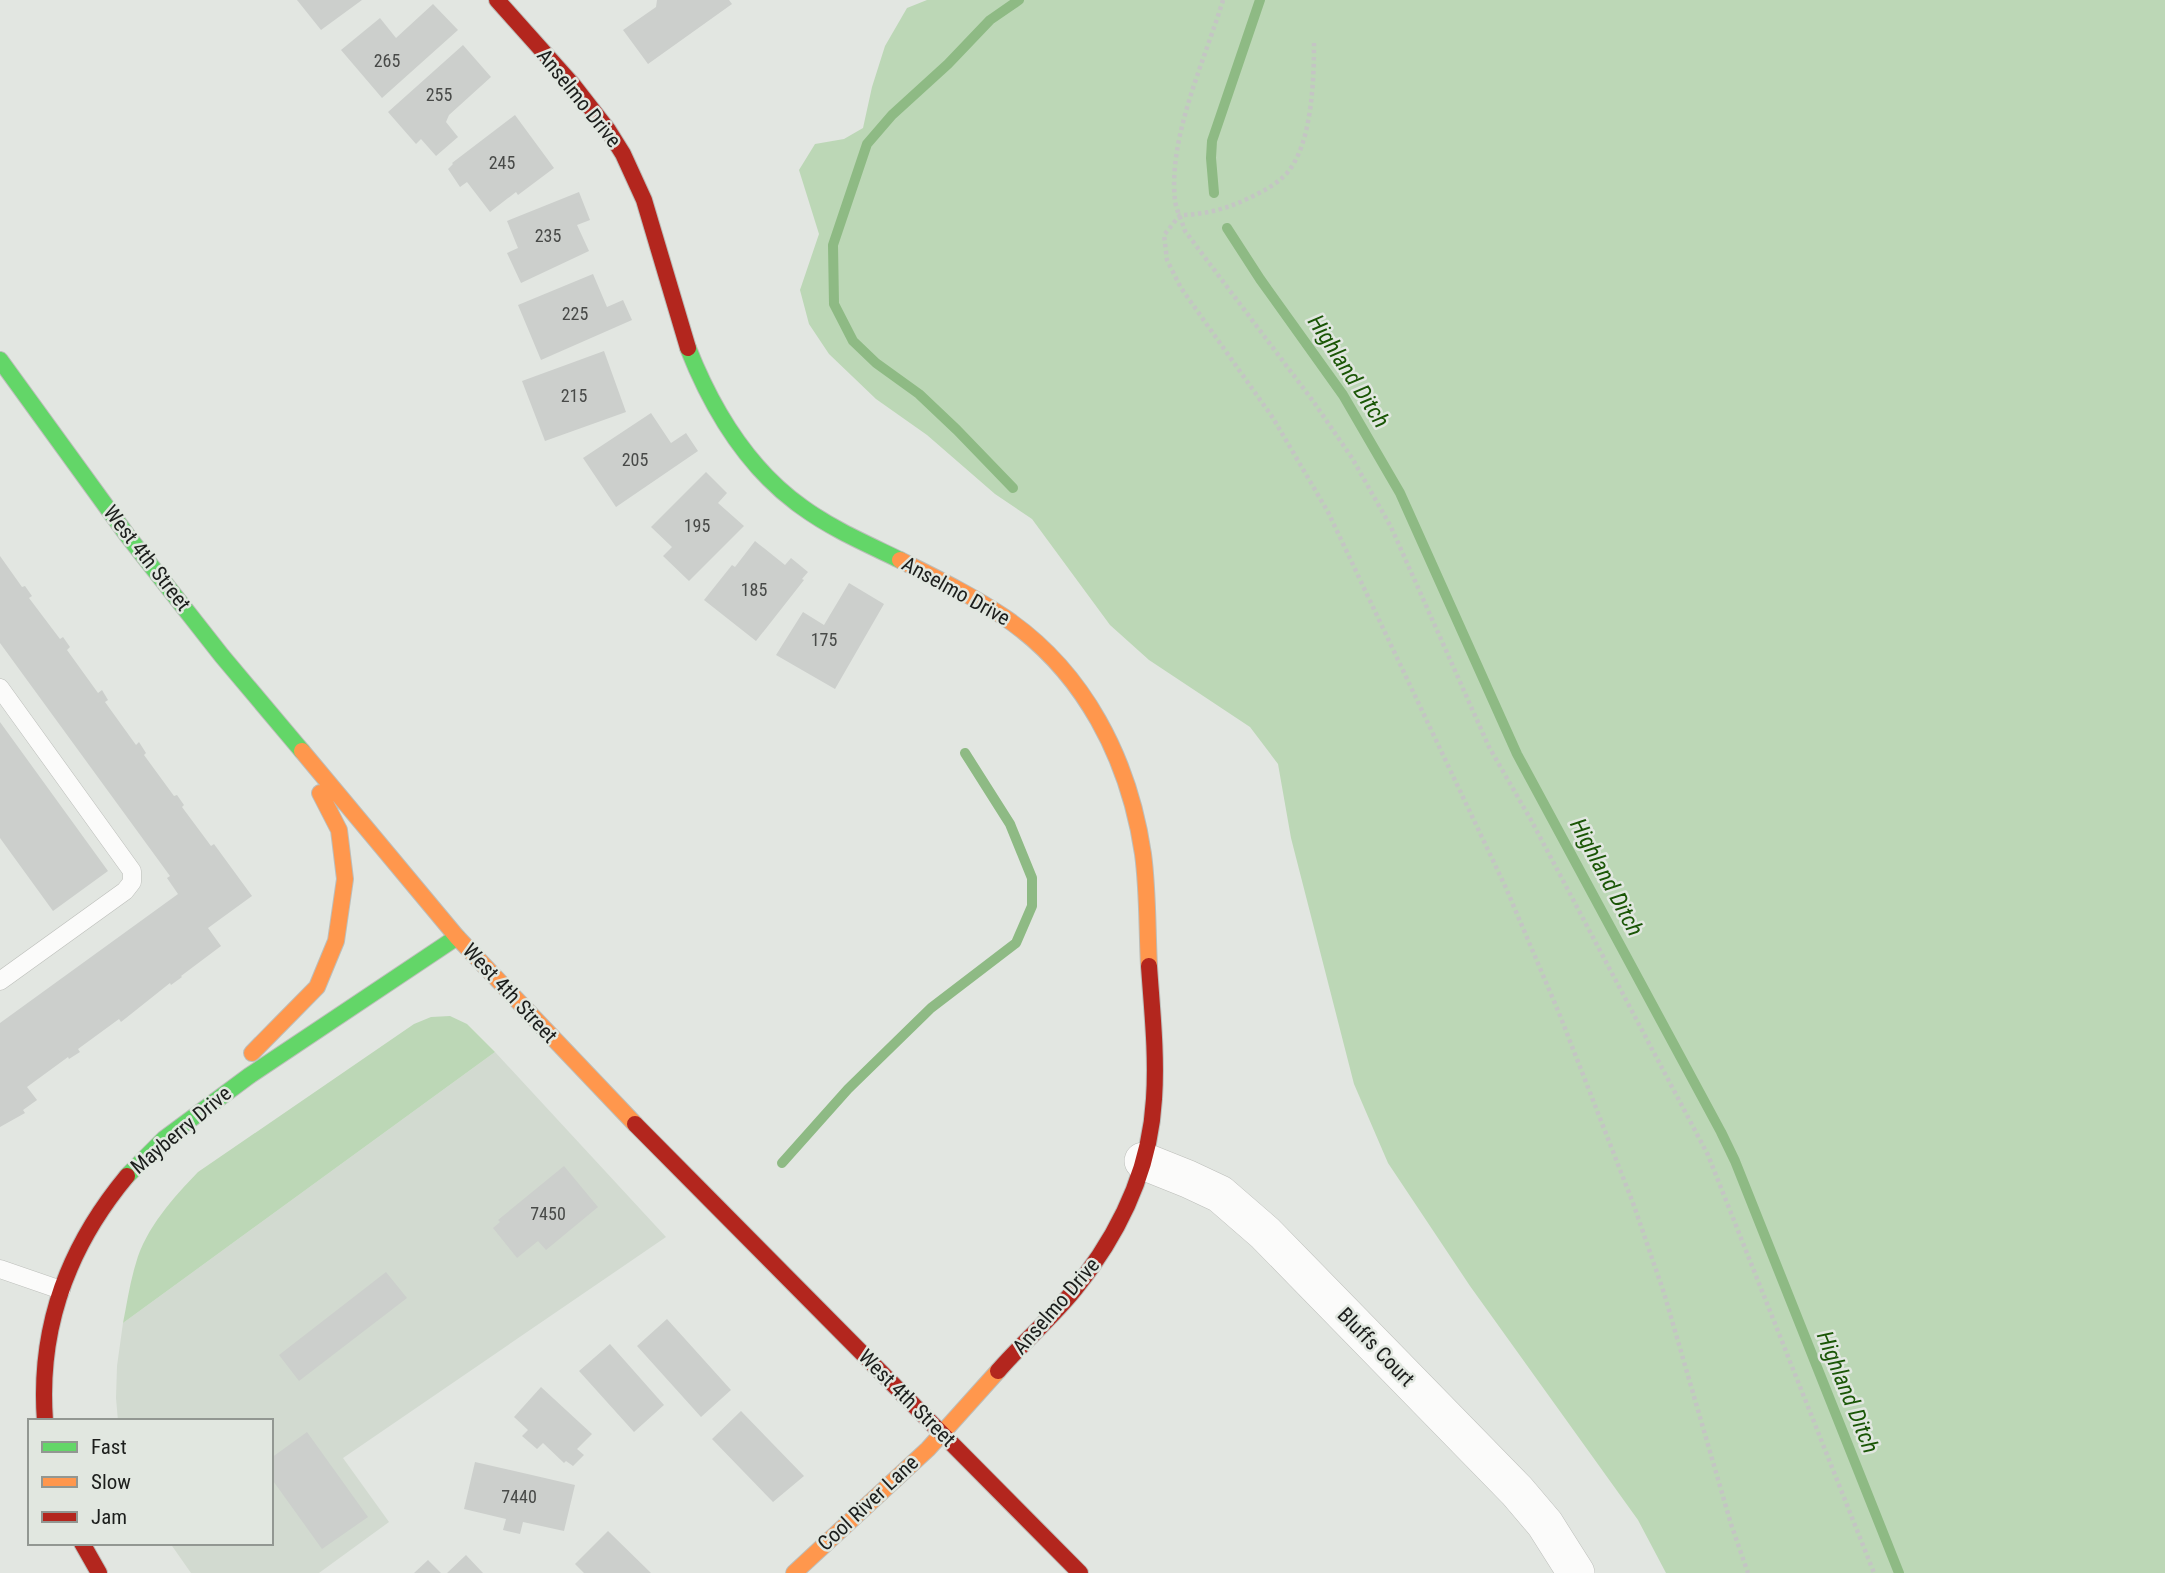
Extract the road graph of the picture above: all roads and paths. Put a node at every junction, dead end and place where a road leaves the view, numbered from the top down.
1 (497, 0) edge
2 (1223, 0) edge
3 (1314, 43) dead end
4 (1180, 215) junction
5 (0, 360) edge
6 (0, 688) edge
7 (295, 744) junction
8 (457, 937) junction
9 (0, 981) edge
10 (175, 1131) junction
11 (1143, 1161) junction
12 (0, 1269) edge
13 (61, 1290) junction
14 (45, 1419) edge
15 (943, 1433) junction
16 (83, 1545) edge
17 (99, 1573) edge
18 (794, 1573) edge
19 (1080, 1573) edge
20 (1576, 1573) edge
21 (1748, 1573) edge
22 (1874, 1573) edge

1 - 11 main road, Anselmo Drive
2 - 4 path
3 - 4 path
4 - 21 path
4 - 22 path
5 - 7 main road, West 4th Street
6 - 9 lane
7 - 8 main road, West 4th Street
7 - 10 main road
8 - 10 main road, Mayberry Drive
8 - 15 main road, West 4th Street
10 - 13 main road, Mayberry Drive
11 - 15 main road, Anselmo Drive
11 - 20 street, Bluffs Court
12 - 13 lane
13 - 14 main road, Mayberry Drive
15 - 18 main road, Cool River Lane
15 - 19 main road, West 4th Street
16 - 17 main road

